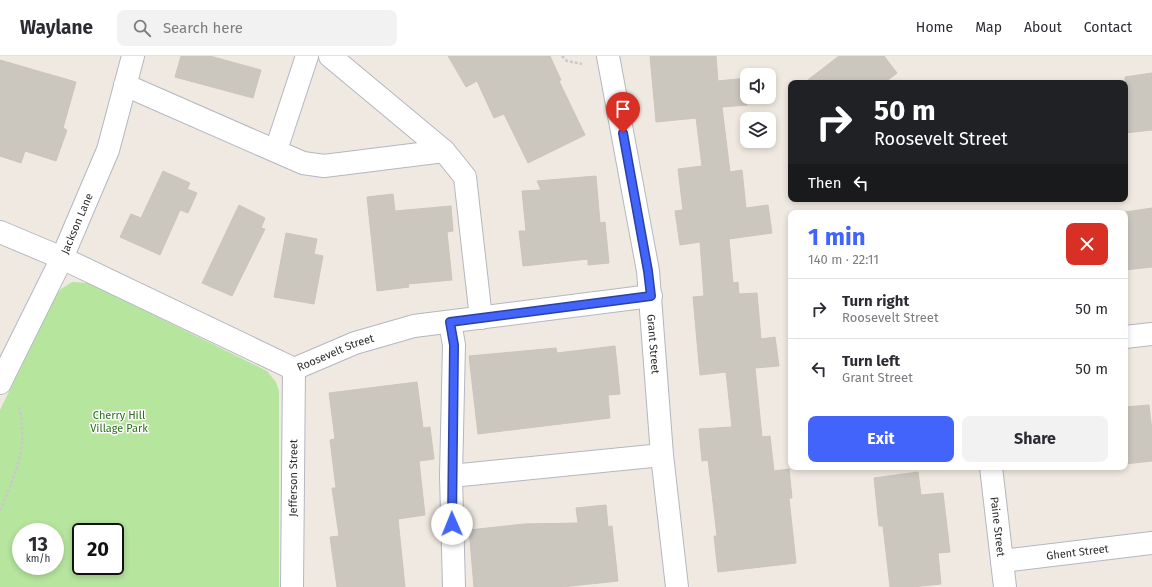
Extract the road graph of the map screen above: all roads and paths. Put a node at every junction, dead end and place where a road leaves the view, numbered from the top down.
1 (133, 56) edge
2 (307, 56) edge
3 (330, 56) edge
4 (562, 56) edge
5 (608, 56) edge
6 (582, 64) dead end
7 (125, 85) junction
8 (276, 150) junction
9 (444, 151) junction
10 (0, 232) edge
11 (62, 258) junction
12 (651, 296) junction
13 (481, 318) junction
14 (450, 322) junction
15 (1152, 334) edge
16 (1128, 337) edge
17 (294, 370) junction
18 (0, 383) edge
19 (18, 405) dead end
20 (662, 455) junction
21 (991, 470) edge
22 (451, 476) junction
23 (0, 511) edge
24 (1152, 543) edge
25 (1002, 561) junction
26 (292, 587) edge
27 (454, 587) edge
28 (677, 587) edge
29 (1005, 587) edge

1 - 7 street, Jackson Lane
2 - 8 street
3 - 9 street
4 - 6 path
5 - 12 street, Grant Street
7 - 8 street
7 - 11 street, Jackson Lane
8 - 9 street
9 - 13 street
10 - 11 street, Roosevelt Street
11 - 17 street, Roosevelt Street
11 - 18 street, Jackson Lane
12 - 13 street, Roosevelt Street
12 - 20 street, Grant Street
13 - 14 street, Roosevelt Street
14 - 17 street, Roosevelt Street
14 - 22 street
15 - 16 street
17 - 26 street, Jefferson Street
19 - 23 path
20 - 22 street
20 - 28 street, Grant Street
21 - 25 street, Paine Street
22 - 27 street
24 - 25 street, Ghent Street
25 - 29 street, Paine Street

